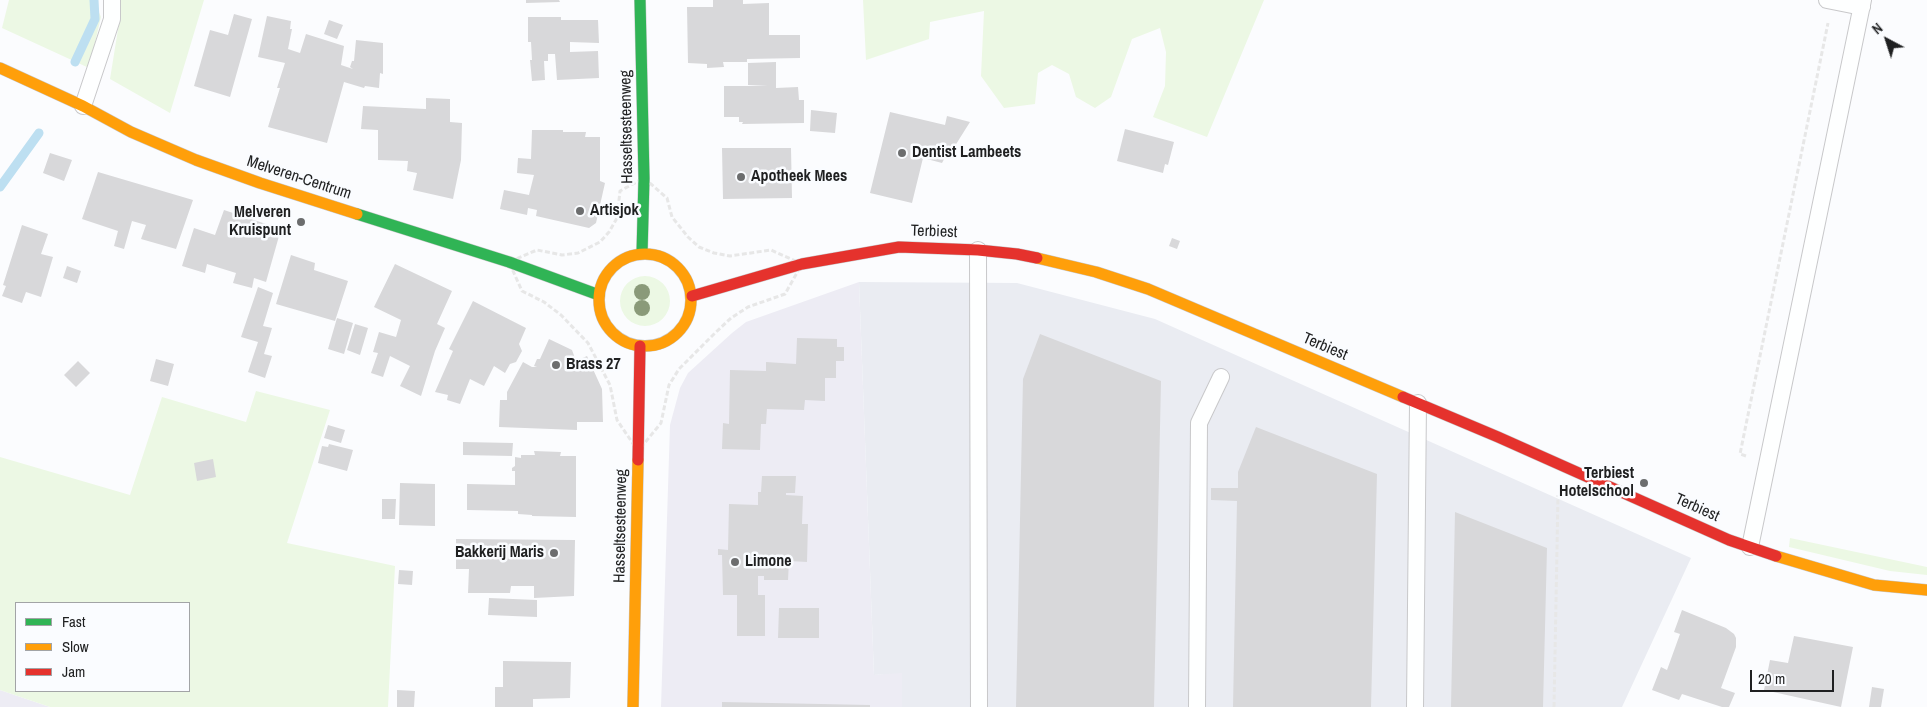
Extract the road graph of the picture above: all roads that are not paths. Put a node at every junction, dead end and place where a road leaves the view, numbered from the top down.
1 (112, 0) edge
2 (640, 0) edge
3 (1830, 1) edge
4 (1863, 3) edge
5 (0, 68) edge
6 (83, 106) junction
7 (978, 250) junction
8 (642, 253) junction
9 (599, 295) junction
10 (692, 296) junction
11 (640, 346) junction
12 (1221, 377) dead end
13 (1418, 403) junction
14 (1750, 547) junction
15 (1927, 590) edge
16 (633, 707) edge
17 (979, 707) edge
18 (1197, 707) edge
19 (1415, 707) edge

1 - 6 lane
2 - 8 main road, Hasseltsesteenweg
3 - 4 lane
4 - 14 lane
5 - 6 main road, Melveren-Centrum
6 - 9 main road, Melveren-Centrum
7 - 10 main road, Terbiest
7 - 13 main road, Terbiest
7 - 17 lane
8 - 9 main road
8 - 10 main road
9 - 11 main road
10 - 11 main road
11 - 16 main road, Hasseltsesteenweg
12 - 18 lane
13 - 14 main road, Terbiest
13 - 19 lane
14 - 15 main road, Terbiest

